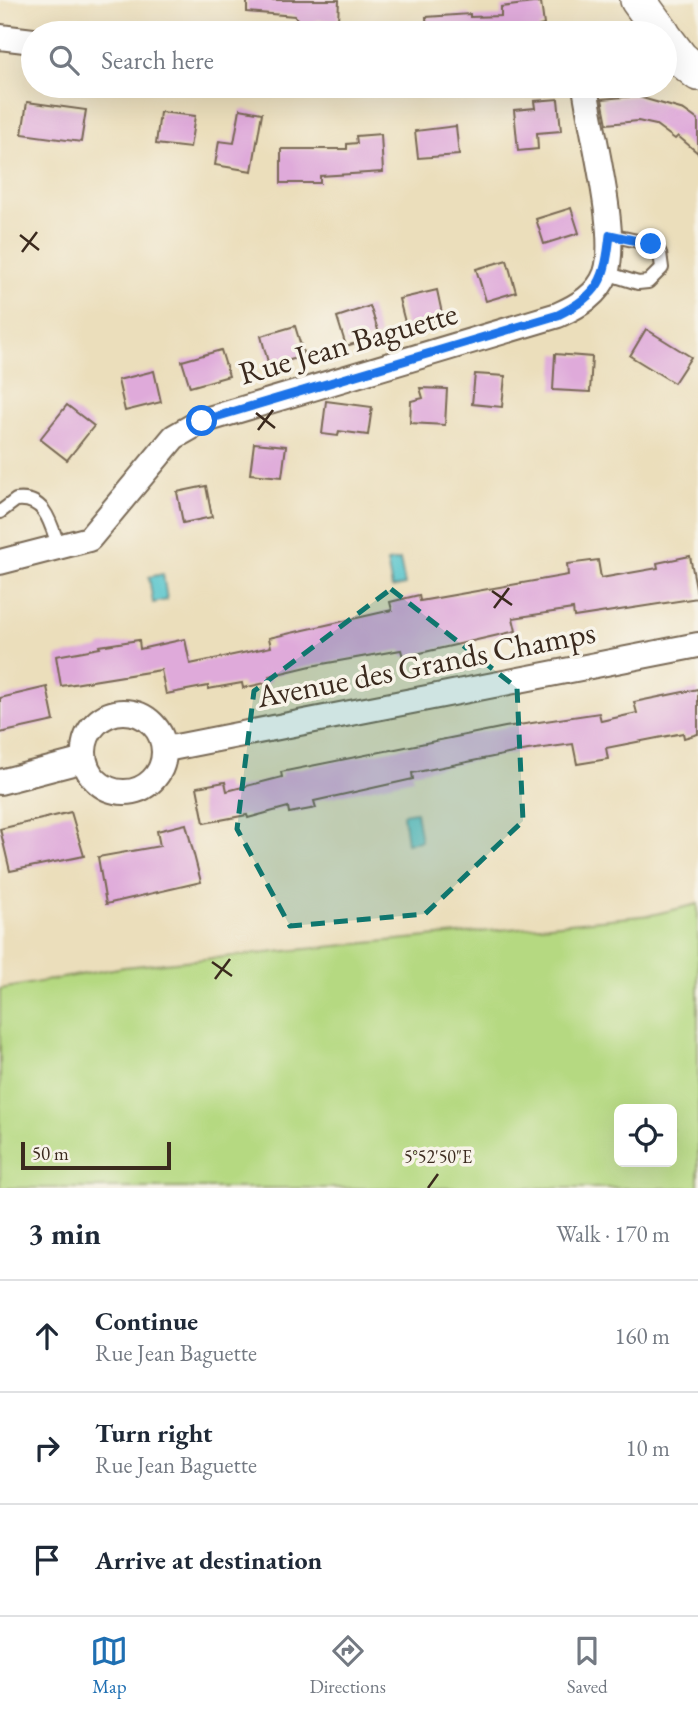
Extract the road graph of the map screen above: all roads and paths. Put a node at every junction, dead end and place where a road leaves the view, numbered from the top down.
1 (638, 0) edge
2 (652, 21) edge
3 (0, 37) edge
4 (21, 40) edge
5 (677, 54) edge
6 (698, 72) edge
7 (587, 98) edge
8 (610, 235) junction
9 (606, 273) junction
10 (0, 512) edge
11 (59, 548) junction
12 (2, 555) edge
13 (698, 645) edge
14 (166, 749) junction
15 (84, 760) junction
16 (0, 782) edge

1 - 2 street
3 - 4 street
5 - 6 street
7 - 8 street
8 - 9 street
8 - 9 lane
9 - 11 street, Rue Jean Baguette
10 - 11 lane
11 - 12 street, Rue Jean Baguette
13 - 14 street, Avenue des Grands Champs
14 - 15 street
14 - 15 street
15 - 16 street

